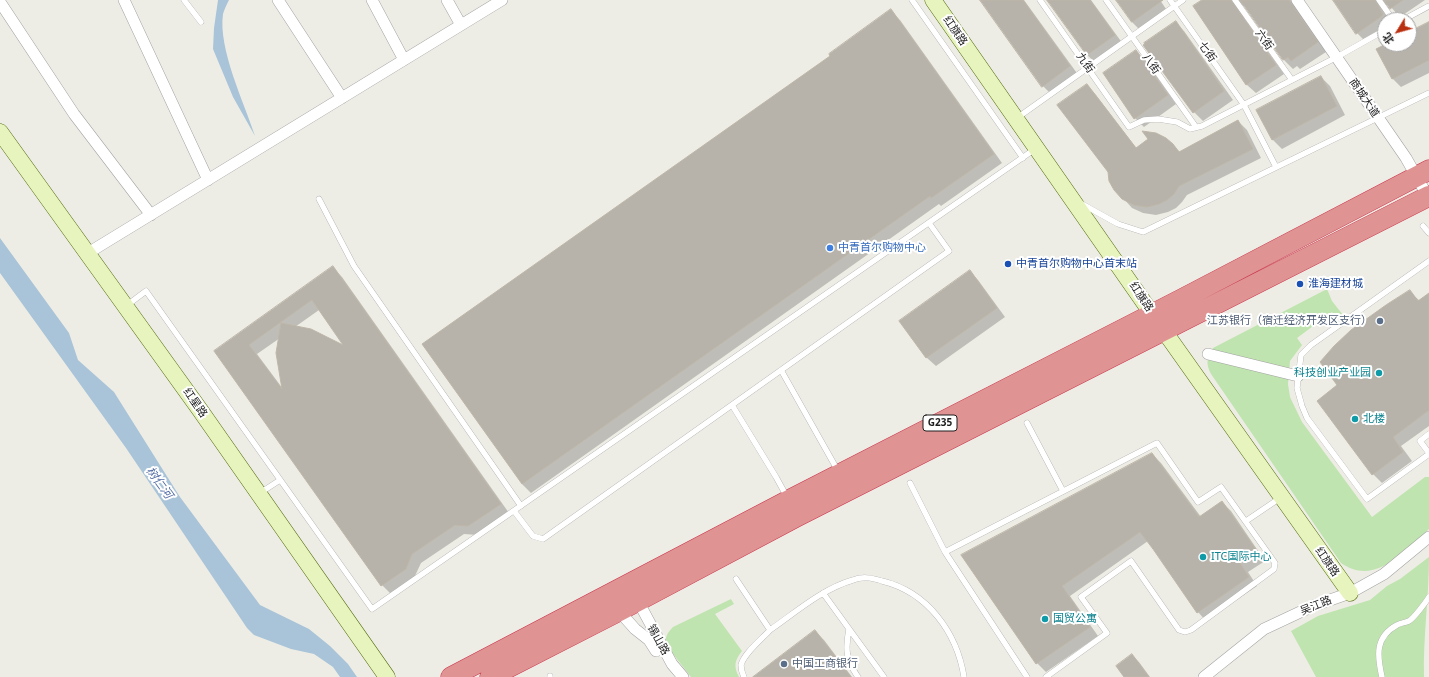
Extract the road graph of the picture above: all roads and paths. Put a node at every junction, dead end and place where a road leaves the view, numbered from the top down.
1 (124, 0) edge
2 (184, 0) edge
3 (278, 0) edge
4 (372, 0) edge
5 (447, 0) edge
6 (502, 0) edge
7 (912, 0) edge
8 (933, 0) edge
9 (1040, 0) edge
10 (1106, 0) edge
11 (1170, 0) edge
12 (1183, 0) edge
13 (1235, 0) edge
14 (1297, 0) edge
15 (1379, 0) edge
16 (0, 2) edge
17 (1175, 6) junction
18 (1429, 6) edge
19 (1387, 12) edge
20 (1417, 12) edge
21 (201, 22) dead end
22 (461, 25) junction
23 (1377, 34) edge
24 (1132, 37) junction
25 (1337, 57) junction
26 (404, 60) junction
27 (1088, 68) junction
28 (1292, 80) junction
29 (1429, 92) edge
30 (342, 98) junction
31 (1244, 105) junction
32 (1378, 118) junction
33 (1016, 119) junction
34 (1196, 127) junction
35 (0, 132) edge
36 (1037, 148) junction
37 (1023, 158) junction
38 (1276, 167) junction
39 (1423, 173) edge
40 (208, 180) junction
41 (1429, 197) edge
42 (1072, 198) junction
43 (319, 199) dead end
44 (151, 215) junction
45 (929, 223) junction
46 (1423, 226) dead end
47 (1429, 233) edge
48 (88, 253) junction
49 (1429, 261) edge
50 (126, 306) junction
51 (1152, 314) junction
52 (1165, 331) junction
53 (1208, 354) dead end
54 (782, 370) junction
55 (1298, 376) junction
56 (732, 405) junction
57 (1027, 423) dead end
58 (1429, 434) edge
59 (1429, 453) edge
60 (840, 474) junction
61 (280, 480) junction
62 (910, 484) dead end
63 (1063, 491) junction
64 (259, 494) junction
65 (1281, 497) junction
66 (521, 506) junction
67 (794, 508) junction
68 (514, 511) junction
69 (1246, 521) junction
70 (1429, 537) edge
71 (945, 552) junction
72 (736, 579) dead end
73 (823, 593) junction
74 (1350, 593) junction
75 (1429, 597) edge
76 (638, 601) junction
77 (619, 611) junction
78 (849, 629) junction
79 (770, 630) junction
80 (388, 677) edge
81 (450, 677) edge
82 (490, 677) edge
83 (674, 677) edge
84 (683, 677) edge
85 (744, 677) edge
86 (858, 677) edge
87 (884, 677) edge
88 (964, 677) edge
89 (1027, 677) edge
90 (1046, 677) edge
91 (1204, 677) edge
92 (1382, 677) edge

1 - 40 street
2 - 21 lane
3 - 30 street
4 - 26 street
5 - 22 street
6 - 22 street
7 - 37 lane
8 - 33 street, 红旗路
9 - 27 lane, 九街
10 - 24 lane, 八街
11 - 17 lane, 七街
12 - 17 lane
13 - 28 lane, 六街
14 - 25 street, 商城大道
15 - 19 lane
16 - 44 street
17 - 24 lane
17 - 31 lane, 七街
18 - 20 lane
22 - 26 street
23 - 25 lane
24 - 27 lane
24 - 34 lane, 八街
25 - 28 lane
25 - 32 street, 商城大道
26 - 30 street
27 - 33 lane
27 - 34 lane, 九街
28 - 31 lane
29 - 32 lane
30 - 40 street
31 - 34 lane
31 - 38 lane, 七街
32 - 38 lane
32 - 39 street, 商城大道
33 - 36 street, 红旗路
35 - 48 street, 红星路
36 - 37 lane
36 - 42 street, 红旗路
37 - 45 lane
38 - 42 lane
39 - 41 street, 商城大道
39 - 51 highway, G235
40 - 44 street
41 - 52 highway, G235
42 - 51 street, 红旗路
43 - 66 lane
44 - 48 street
45 - 54 lane
45 - 66 lane
46 - 47 lane
48 - 50 street, 红星路
49 - 55 lane
50 - 61 lane
50 - 64 street, 红星路
51 - 52 street, 红旗路
51 - 60 highway, G235
52 - 65 street, 红旗路
52 - 67 highway, G235
53 - 55 street
54 - 56 lane
54 - 60 lane
55 - 59 lane
56 - 67 lane
56 - 68 lane
57 - 63 lane
58 - 59 lane
60 - 67 highway, G235
61 - 64 lane
61 - 68 lane
62 - 71 lane
63 - 69 lane
63 - 71 lane
64 - 80 street, 红星路
65 - 69 lane
65 - 74 street, 红旗路
66 - 68 lane
67 - 76 highway, G235
67 - 81 highway, G235
69 - 90 lane
70 - 74 street, 吴江路
71 - 89 lane
72 - 79 lane
73 - 78 lane
73 - 79 lane
73 - 88 lane
74 - 91 street, 吴江路
75 - 92 lane
76 - 77 highway, G235
76 - 84 street, 锡山路
77 - 82 highway, G235
77 - 83 street, 锡山路
78 - 86 lane
78 - 87 lane
79 - 85 lane

